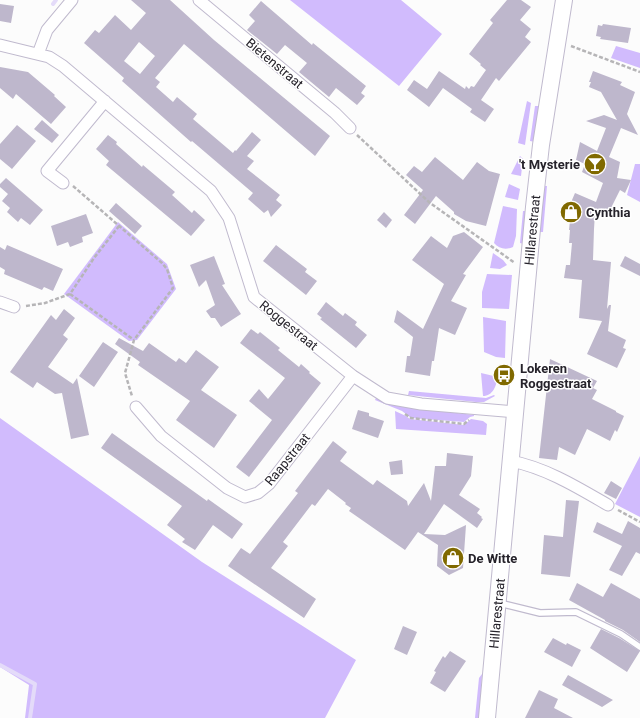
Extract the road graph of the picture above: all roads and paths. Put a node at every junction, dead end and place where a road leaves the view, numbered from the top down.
1 (72, 0) edge
2 (200, 0) edge
3 (564, 0) edge
4 (557, 42) junction
5 (0, 45) edge
6 (38, 54) junction
7 (640, 72) edge
8 (105, 101) junction
9 (350, 128) joint
10 (63, 183) joint
11 (118, 226) junction
12 (528, 270) junction
13 (70, 294) junction
14 (0, 302) edge
15 (14, 307) joint
16 (134, 340) junction
17 (353, 376) junction
18 (136, 407) joint
19 (515, 412) junction
20 (510, 461) junction
21 (608, 505) joint
22 (640, 522) edge
23 (497, 603) junction
24 (640, 647) edge
25 (487, 718) edge

1 - 6 street
2 - 9 street, Bietenstraat
3 - 4 main road, Hillarestraat
4 - 7 path
4 - 12 main road, Hillarestraat
5 - 6 street, Roggestraat
6 - 8 street, Roggestraat
8 - 10 street
8 - 17 street, Roggestraat
9 - 12 path
10 - 11 path
11 - 13 path
11 - 16 path
12 - 19 main road, Hillarestraat
13 - 15 path
13 - 16 path
14 - 15 street
16 - 18 path
17 - 18 street, Raapstraat
17 - 19 street, Roggestraat
19 - 20 main road, Hillarestraat
20 - 21 street
20 - 23 main road, Hillarestraat
21 - 22 path
23 - 24 lane
23 - 25 main road, Hillarestraat

